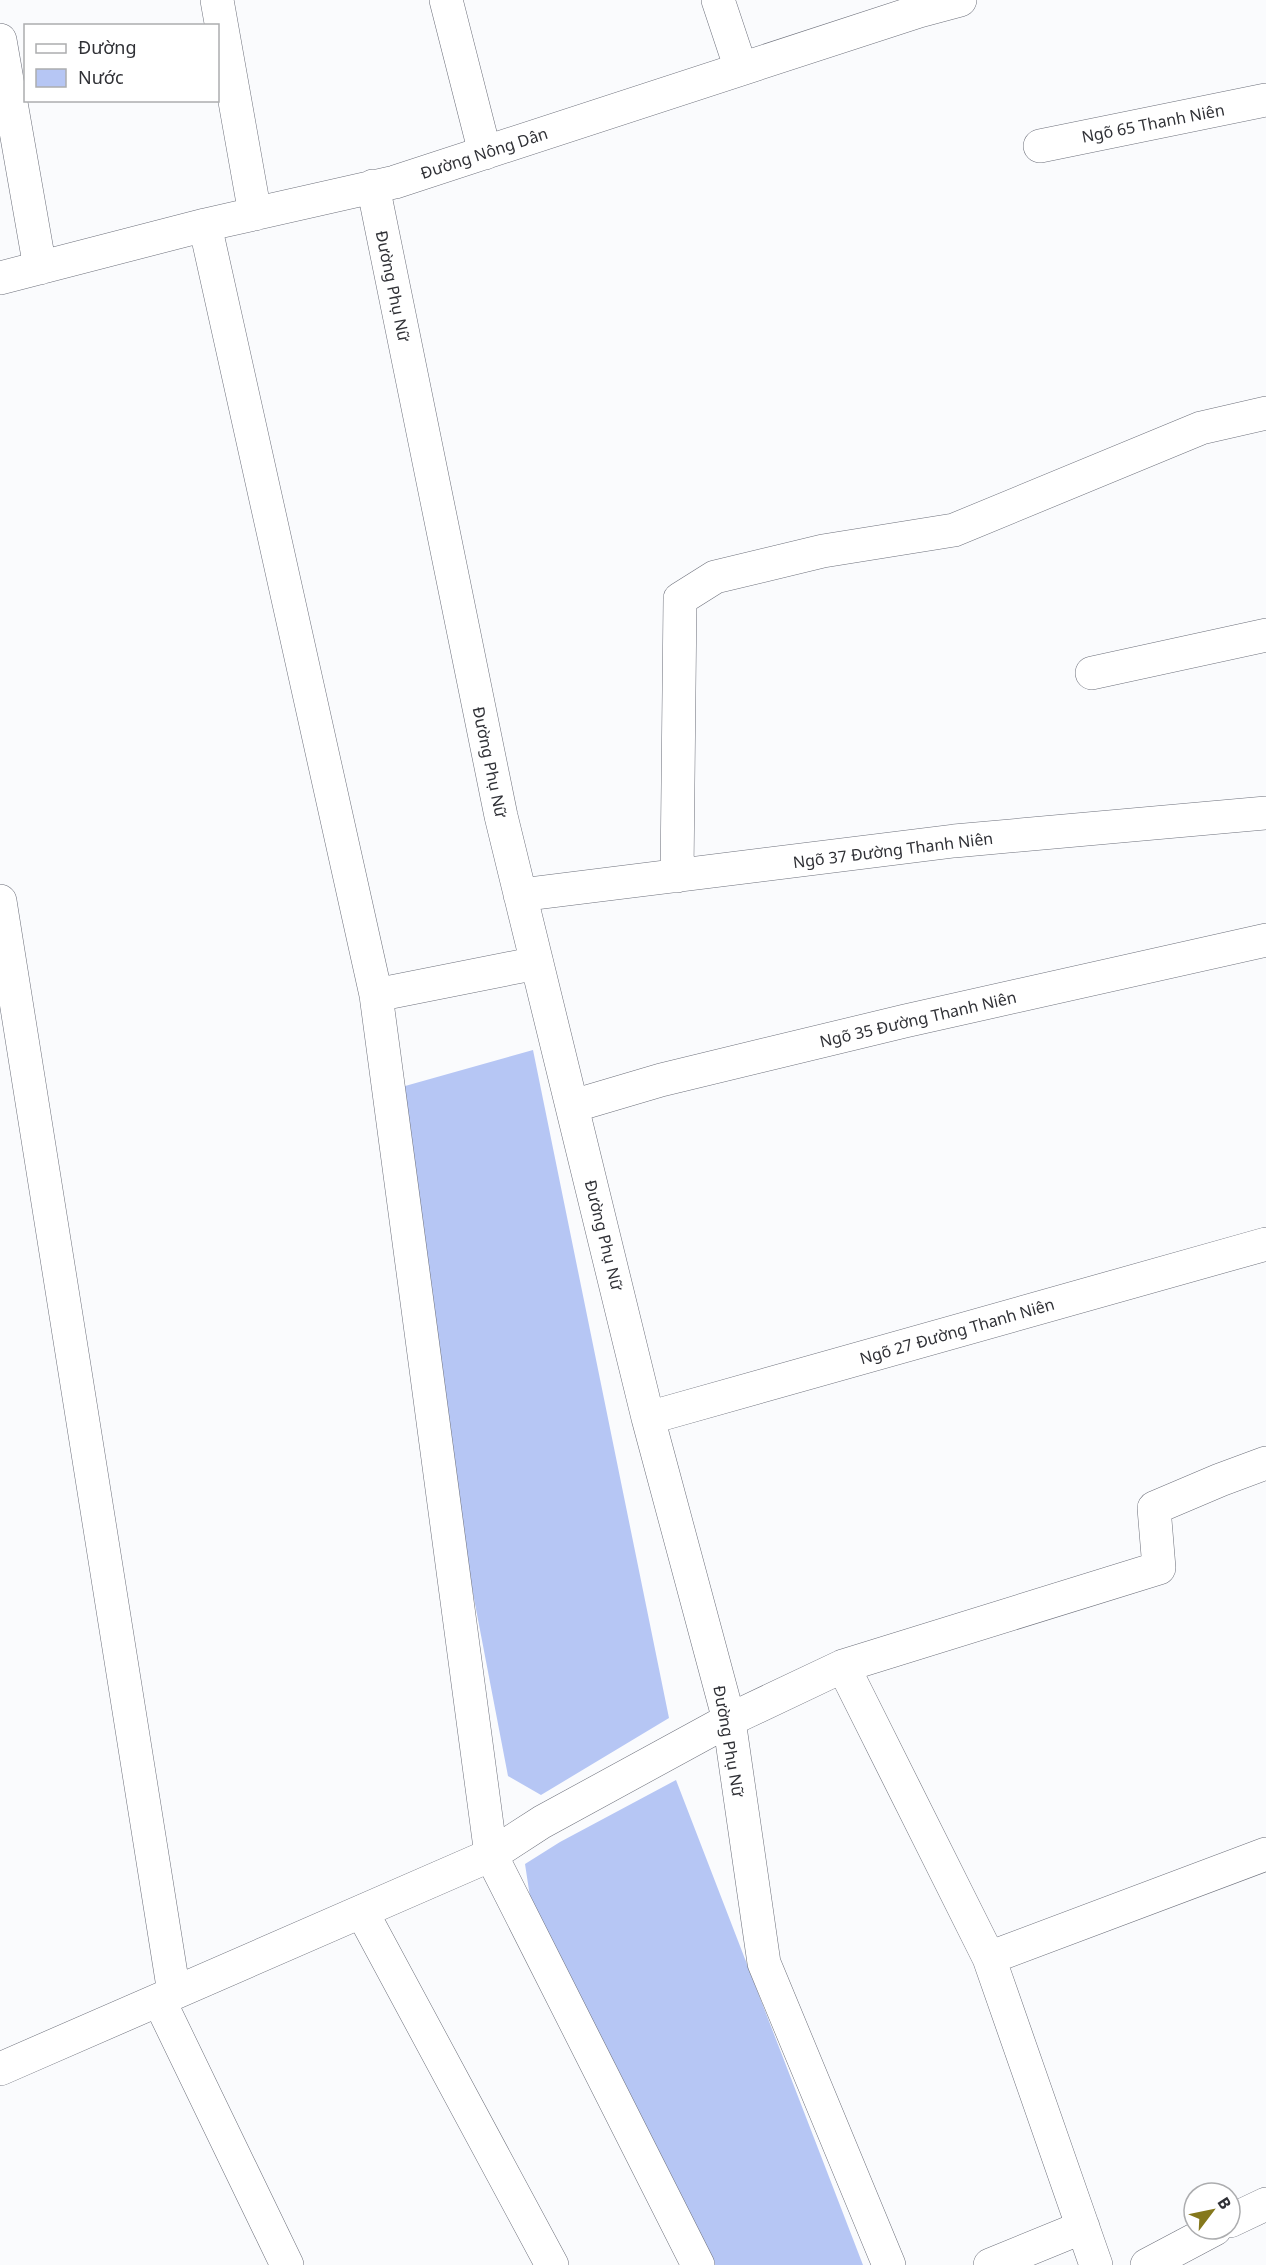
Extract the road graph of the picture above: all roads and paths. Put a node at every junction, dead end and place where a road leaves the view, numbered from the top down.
1 (217, 0) edge
2 (446, 0) edge
3 (718, 0) edge
4 (960, 0) edge
5 (0, 40) edge
6 (741, 69) junction
7 (1266, 100) edge
8 (1040, 146) dead end
9 (485, 153) junction
10 (373, 186) junction
11 (255, 213) junction
12 (205, 225) junction
13 (40, 268) junction
14 (0, 278) edge
15 (1266, 413) edge
16 (1266, 635) edge
17 (1092, 673) dead end
18 (1266, 813) edge
19 (677, 876) junction
20 (520, 895) junction
21 (0, 901) edge
22 (1266, 940) edge
23 (537, 963) junction
24 (376, 995) junction
25 (573, 1106) junction
26 (1266, 1244) edge
27 (648, 1418) junction
28 (1266, 1463) edge
29 (843, 1666) junction
30 (729, 1720) junction
31 (1266, 1854) edge
32 (491, 1855) junction
33 (362, 1912) junction
34 (988, 1958) junction
35 (166, 1997) junction
36 (0, 2069) edge
37 (1266, 2204) edge
38 (1242, 2215) edge
39 (1083, 2227) junction
40 (1192, 2241) edge
41 (287, 2265) edge
42 (552, 2265) edge
43 (698, 2265) edge
44 (889, 2265) edge
45 (990, 2265) edge
46 (1096, 2265) edge
47 (1147, 2265) edge

1 - 11 street
2 - 9 street
3 - 6 street
4 - 6 street, Đường Nông Dân
5 - 13 street
6 - 9 street, Đường Nông Dân
7 - 8 street, Ngõ 65 Thanh Niên
9 - 10 street, Đường Nông Dân
10 - 11 street, Đường Nông Dân
10 - 20 street, Đường Phụ Nữ
11 - 12 street, Đường Nông Dân
12 - 13 street, Đường Nông Dân
12 - 24 street
13 - 14 street, Đường Nông Dân
15 - 19 street
16 - 17 street
18 - 19 street, Ngõ 37 Đường Thanh Niên
19 - 20 street, Ngõ 37 Đường Thanh Niên
20 - 23 street, Đường Phụ Nữ
21 - 35 street
22 - 25 street, Ngõ 35 Đường Thanh Niên
23 - 24 street
23 - 25 street, Đường Phụ Nữ
24 - 32 street
25 - 27 street, Đường Phụ Nữ
26 - 27 street, Ngõ 27 Đường Thanh Niên
27 - 30 street, Đường Phụ Nữ
28 - 29 street
29 - 30 street
29 - 34 street
30 - 32 street
30 - 44 street, Đường Phụ Nữ
31 - 34 street
32 - 33 street
32 - 43 street
33 - 35 street
33 - 42 street
34 - 39 street
35 - 36 street
35 - 41 street
37 - 38 street
39 - 45 street
39 - 46 street
40 - 47 street

